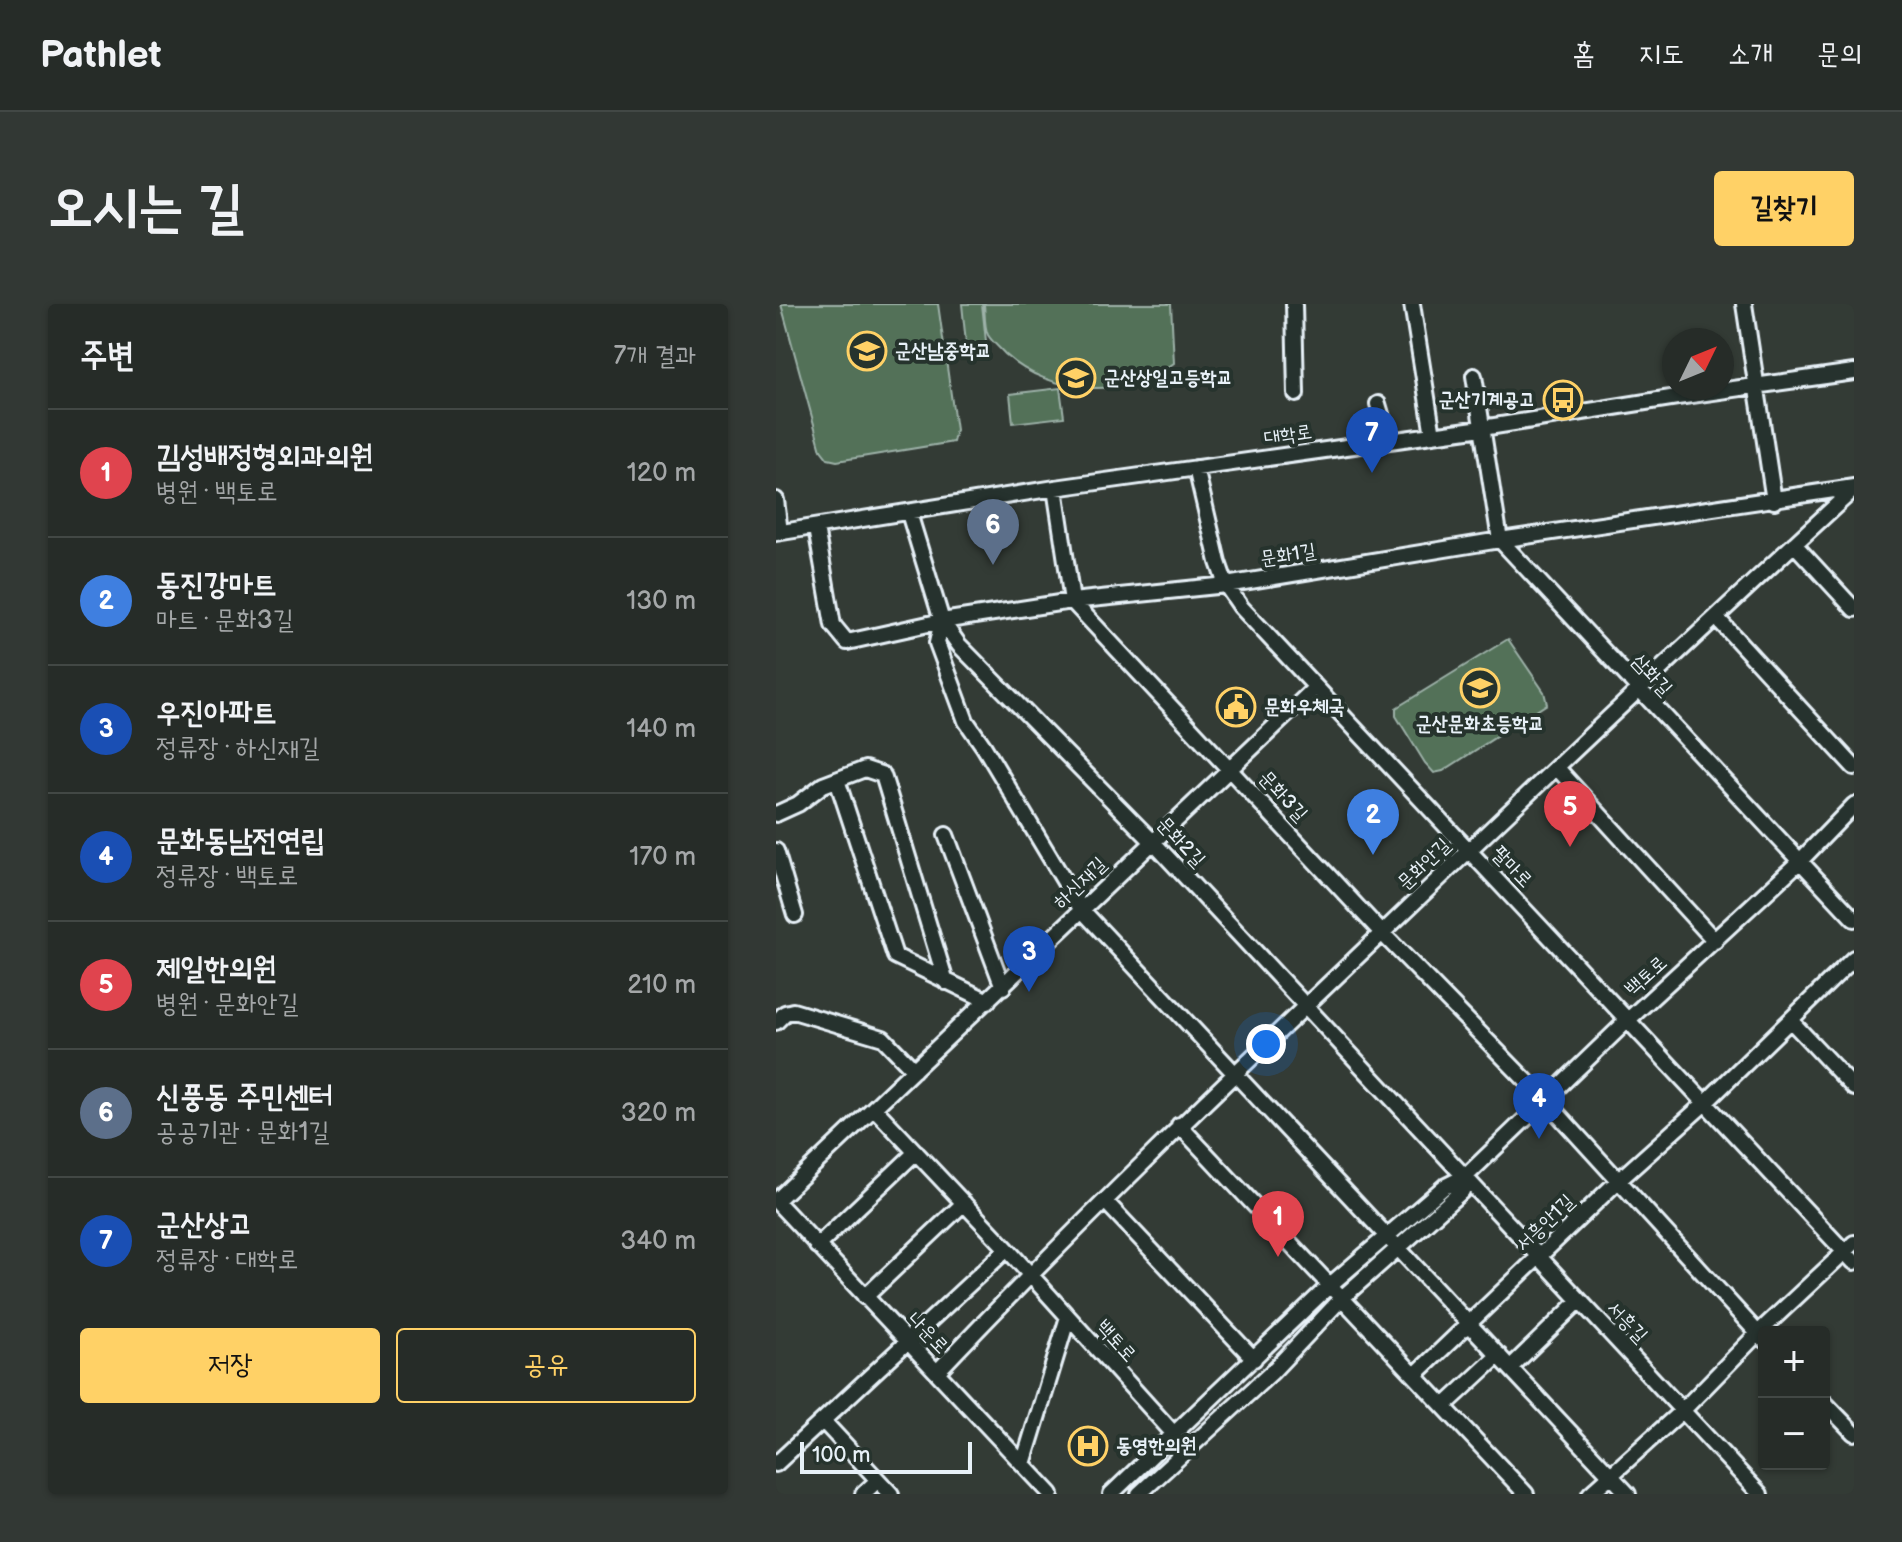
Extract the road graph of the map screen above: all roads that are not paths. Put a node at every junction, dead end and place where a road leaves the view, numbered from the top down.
1 (1294, 304) edge
2 (1412, 304) edge
3 (1744, 304) edge
4 (1854, 372) edge
5 (1474, 376) dead end
6 (1756, 386) junction
7 (1296, 394) dead end
8 (1378, 404) dead end
9 (1482, 428) junction
10 (1433, 435) junction
11 (1389, 441) junction
12 (1196, 468) junction
13 (1055, 488) junction
14 (1854, 488) edge
15 (776, 500) edge
16 (1774, 501) junction
17 (909, 513) junction
18 (816, 528) junction
19 (778, 532) edge
20 (1500, 540) junction
21 (1794, 544) junction
22 (1226, 585) junction
23 (1072, 601) junction
24 (1854, 609) edge
25 (1716, 617) junction
26 (942, 621) junction
27 (1315, 688) junction
28 (1638, 689) junction
29 (1854, 767) edge
30 (1557, 768) junction
31 (1230, 769) junction
32 (837, 780) junction
33 (1854, 805) edge
34 (776, 814) edge
35 (946, 835) dead end
36 (1152, 841) junction
37 (1467, 849) junction
38 (776, 851) edge
39 (1800, 861) junction
40 (1081, 909) junction
41 (795, 915) dead end
42 (1854, 919) edge
43 (1382, 933) junction
44 (1715, 941) junction
45 (1854, 958) edge
46 (946, 982) junction
47 (1003, 987) junction
48 (988, 1001) junction
49 (1306, 1006) junction
50 (779, 1015) edge
51 (1629, 1019) junction
52 (1791, 1021) junction
53 (914, 1070) junction
54 (1233, 1075) junction
55 (1854, 1088) edge
56 (1545, 1100) junction
57 (1705, 1103) junction
58 (874, 1108) junction
59 (1179, 1125) junction
60 (916, 1152) junction
61 (1466, 1176) junction
62 (1618, 1181) junction
63 (777, 1201) edge
64 (1105, 1201) junction
65 (964, 1203) junction
66 (1388, 1235) junction
67 (817, 1246) junction
68 (1007, 1249) junction
69 (1399, 1249) junction
70 (1851, 1253) edge
71 (1538, 1257) junction
72 (1029, 1275) junction
73 (1330, 1285) junction
74 (865, 1297) junction
75 (1342, 1298) junction
76 (1579, 1301) junction
77 (1068, 1317) junction
78 (1470, 1323) junction
79 (1773, 1326) edge
80 (1758, 1334) edge
81 (1758, 1340) edge
82 (908, 1342) junction
83 (1499, 1355) junction
84 (1254, 1359) junction
85 (1511, 1367) junction
86 (937, 1372) junction
87 (1415, 1375) junction
88 (1444, 1406) junction
89 (1830, 1408) edge
90 (1683, 1410) junction
91 (823, 1421) junction
92 (1854, 1433) edge
93 (1174, 1434) junction
94 (776, 1464) edge
95 (1023, 1464) junction
96 (1611, 1476) junction
97 (878, 1480) junction
98 (863, 1494) edge
99 (891, 1494) edge
100 (1051, 1494) edge
101 (1111, 1494) edge
102 (1139, 1494) edge
103 (1526, 1494) edge
104 (1590, 1494) edge
105 (1628, 1494) edge
106 (1760, 1494) edge

1 - 7 street
2 - 10 street
3 - 6 street
4 - 6 street, 대학로
5 - 9 street
6 - 9 street, 대학로
6 - 16 street
8 - 11 street
9 - 10 street, 대학로
9 - 20 street
10 - 11 street, 대학로
11 - 12 street, 대학로
12 - 13 street, 대학로
12 - 22 street, 팔마로
13 - 17 street, 대학로
13 - 23 street
14 - 16 street, 문화1길
14 - 21 street, 문화안길
15 - 19 street
16 - 20 street, 문화1길
17 - 18 street, 대학로
17 - 26 street, 문화2길
18 - 19 street, 대학로
18 - 26 street, 문화1길
20 - 22 street, 문화1길
20 - 28 street, 삼화길
21 - 24 street
21 - 25 street, 문화안길
22 - 23 street, 문화1길
22 - 27 street, 팔마로
23 - 26 street, 문화1길
23 - 31 street, 문화3길
25 - 28 street, 문화안길
25 - 29 street
26 - 36 street, 문화2길
26 - 40 street
27 - 31 street, 하신재길
27 - 37 street, 팔마로
28 - 30 street, 문화안길
28 - 39 street, 삼화길
30 - 37 street, 문화안길
30 - 44 street
31 - 36 street, 하신재길
31 - 43 street, 문화3길
32 - 34 street
32 - 46 street
32 - 46 street
33 - 39 street, 백토로
35 - 47 street
36 - 40 street, 하신재길
36 - 49 street, 문화2길
37 - 43 street, 문화안길
37 - 51 street, 팔마로
38 - 41 street
39 - 42 street, 삼화길
39 - 44 street, 백토로
40 - 47 street, 하신재길
40 - 54 street
43 - 49 street, 문화안길
43 - 56 street, 문화3길
44 - 51 street, 백토로
45 - 52 street, 서흥안1길
46 - 48 street
47 - 48 street, 하신재길
48 - 53 street, 하신재길
49 - 54 street, 문화안길
49 - 61 street, 문화2길
50 - 53 street
51 - 56 street, 백토로
51 - 57 street, 팔마로
52 - 55 street
52 - 57 street, 서흥안1길
53 - 58 street, 하신재길
54 - 59 street, 문화안길
54 - 66 street
56 - 61 street, 백토로
56 - 62 street, 문화3길
57 - 62 street, 서흥안1길
57 - 70 street, 팔마로
58 - 60 street
58 - 63 street, 하신재길
59 - 64 street, 문화안길
59 - 73 street
60 - 65 street
60 - 67 street
61 - 66 street, 백토로
61 - 69 street, 백토로
61 - 71 street, 서흥길
62 - 71 street, 서흥안1길
62 - 80 street, 문화3길
63 - 67 street, 나운로
64 - 72 street, 문화안길
64 - 84 street
65 - 68 street
65 - 74 street
66 - 69 street
66 - 73 street, 백토로
67 - 74 street, 나운로
68 - 72 street
68 - 82 street
69 - 75 street, 백토로
69 - 78 street
70 - 79 street
71 - 76 street, 서흥길
71 - 78 street, 서흥안1길
72 - 77 street, 백토로
72 - 86 street, 문화안길
73 - 75 street
73 - 84 street, 백토로
74 - 82 street, 나운로
75 - 87 street
75 - 102 street, 백토로
76 - 85 street
76 - 90 street, 서흥길
77 - 93 street, 백토로
77 - 95 street
78 - 83 street
78 - 87 street, 서흥안1길
81 - 90 street
82 - 86 street, 나운로
82 - 91 street
83 - 85 street
83 - 88 street
84 - 93 street, 백토로
85 - 96 street
86 - 95 street, 나운로
87 - 88 street
88 - 103 street
89 - 92 street
90 - 96 street
90 - 106 street, 서흥길
91 - 94 street
91 - 97 street
93 - 101 street, 백토로
95 - 100 street, 나운로
96 - 104 street
96 - 105 street
97 - 98 street
97 - 99 street

